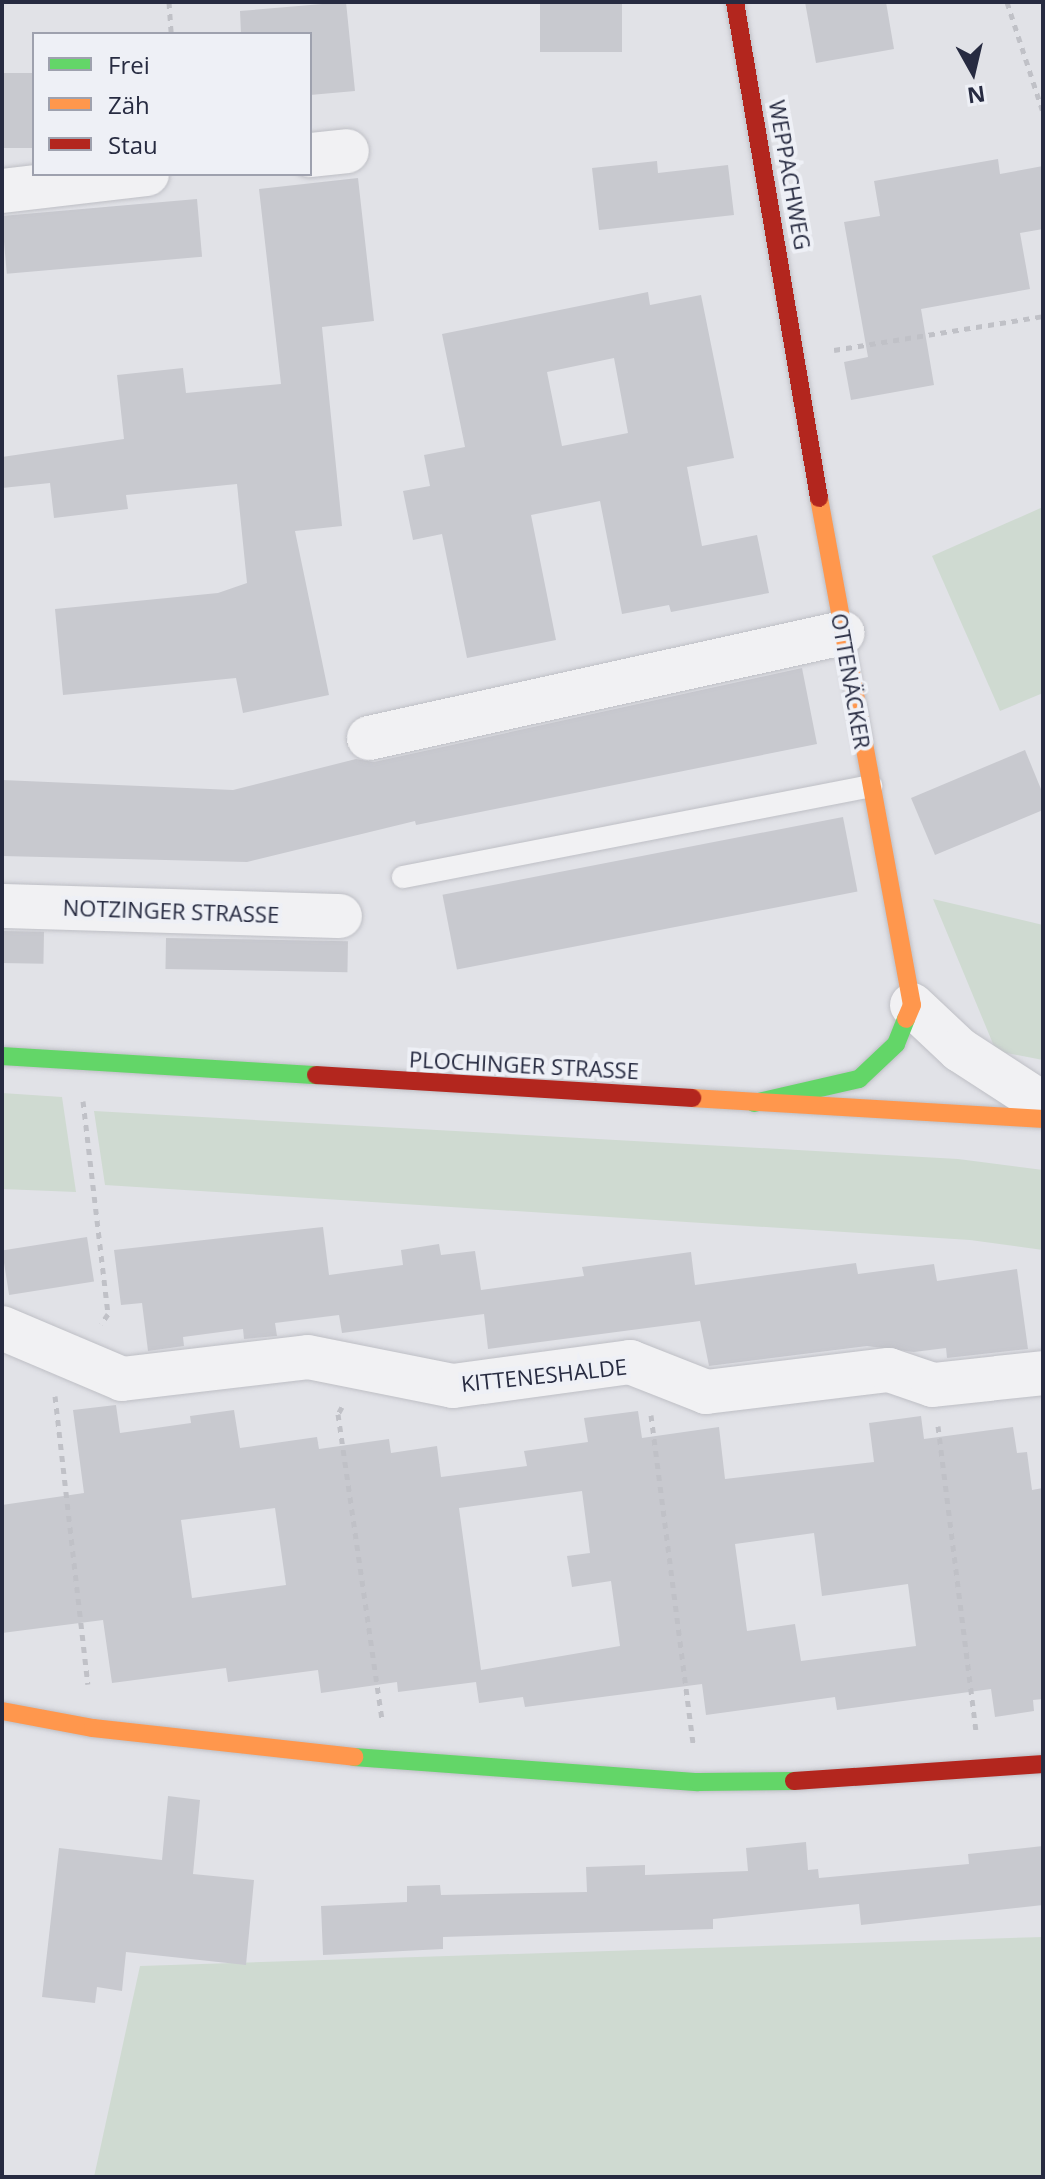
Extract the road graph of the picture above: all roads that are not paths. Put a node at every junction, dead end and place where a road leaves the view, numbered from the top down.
1 (735, 2) edge
2 (130, 176) edge
3 (2, 191) edge
4 (798, 356) joint
5 (842, 633) junction
6 (369, 738) dead end
7 (871, 786) junction
8 (403, 877) dead end
9 (2, 906) edge
10 (340, 916) dead end
11 (912, 1005) junction
12 (2, 1056) edge
13 (754, 1103) junction
14 (1043, 1104) edge
15 (1043, 1119) edge
16 (2, 1328) edge
17 (1043, 1373) edge
18 (2, 1711) edge
19 (1043, 1764) edge

1 - 4 street, WEPPACHWEG
2 - 3 street
4 - 5 street, OTTENÄCKER
5 - 6 street
5 - 7 street, OTTENÄCKER
7 - 8 lane
7 - 11 street, OTTENÄCKER
9 - 10 street, NOTZINGER STRASSE
11 - 13 street
11 - 14 street
12 - 13 street, PLOCHINGER STRASSE
13 - 15 street, PLOCHINGER STRASSE
16 - 17 street, KITTENESHALDE
18 - 19 street

